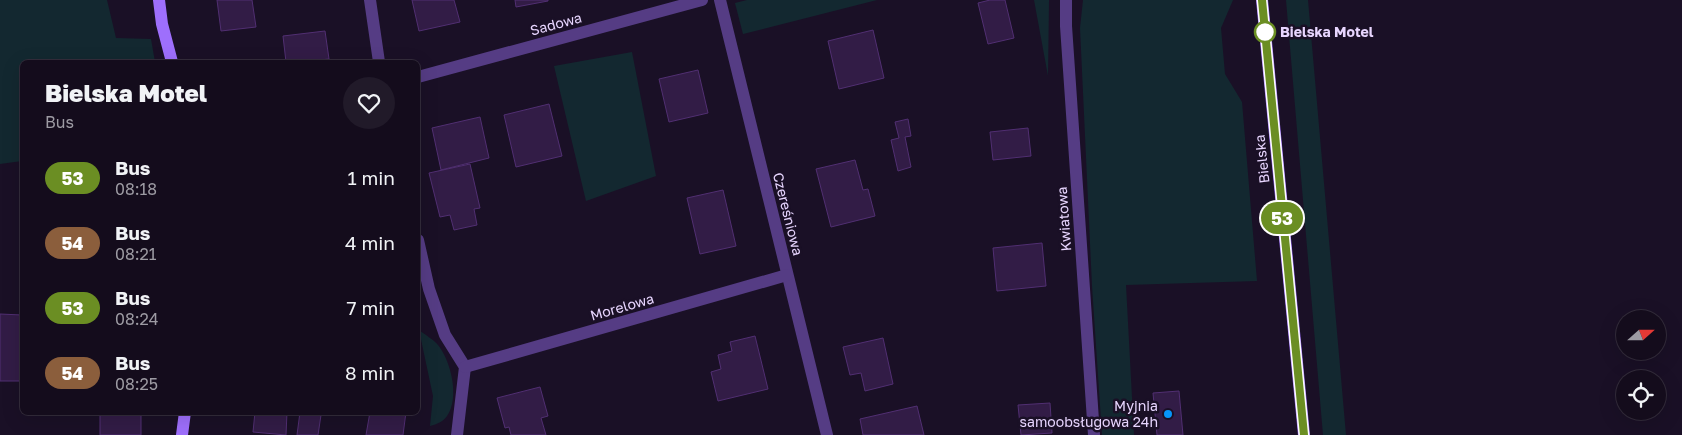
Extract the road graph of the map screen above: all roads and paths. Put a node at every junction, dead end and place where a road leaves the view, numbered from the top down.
1 (159, 0) edge
2 (370, 0) edge
3 (702, 0) edge
4 (720, 0) edge
5 (1066, 0) edge
6 (1262, 0) edge
7 (171, 60) edge
8 (379, 60) edge
9 (420, 76) edge
10 (420, 249) edge
11 (787, 276) junction
12 (465, 368) junction
13 (185, 415) edge
14 (182, 435) edge
15 (457, 435) edge
16 (827, 435) edge
17 (1094, 435) edge
18 (1304, 435) edge

1 - 7 street
2 - 8 street
3 - 9 street, Sadowa
4 - 11 street, Czereśniowa
5 - 17 street, Kwiatowa
6 - 18 street, Bielska
10 - 12 street
11 - 12 street, Morelowa
11 - 16 street, Czereśniowa
12 - 15 street
13 - 14 street

